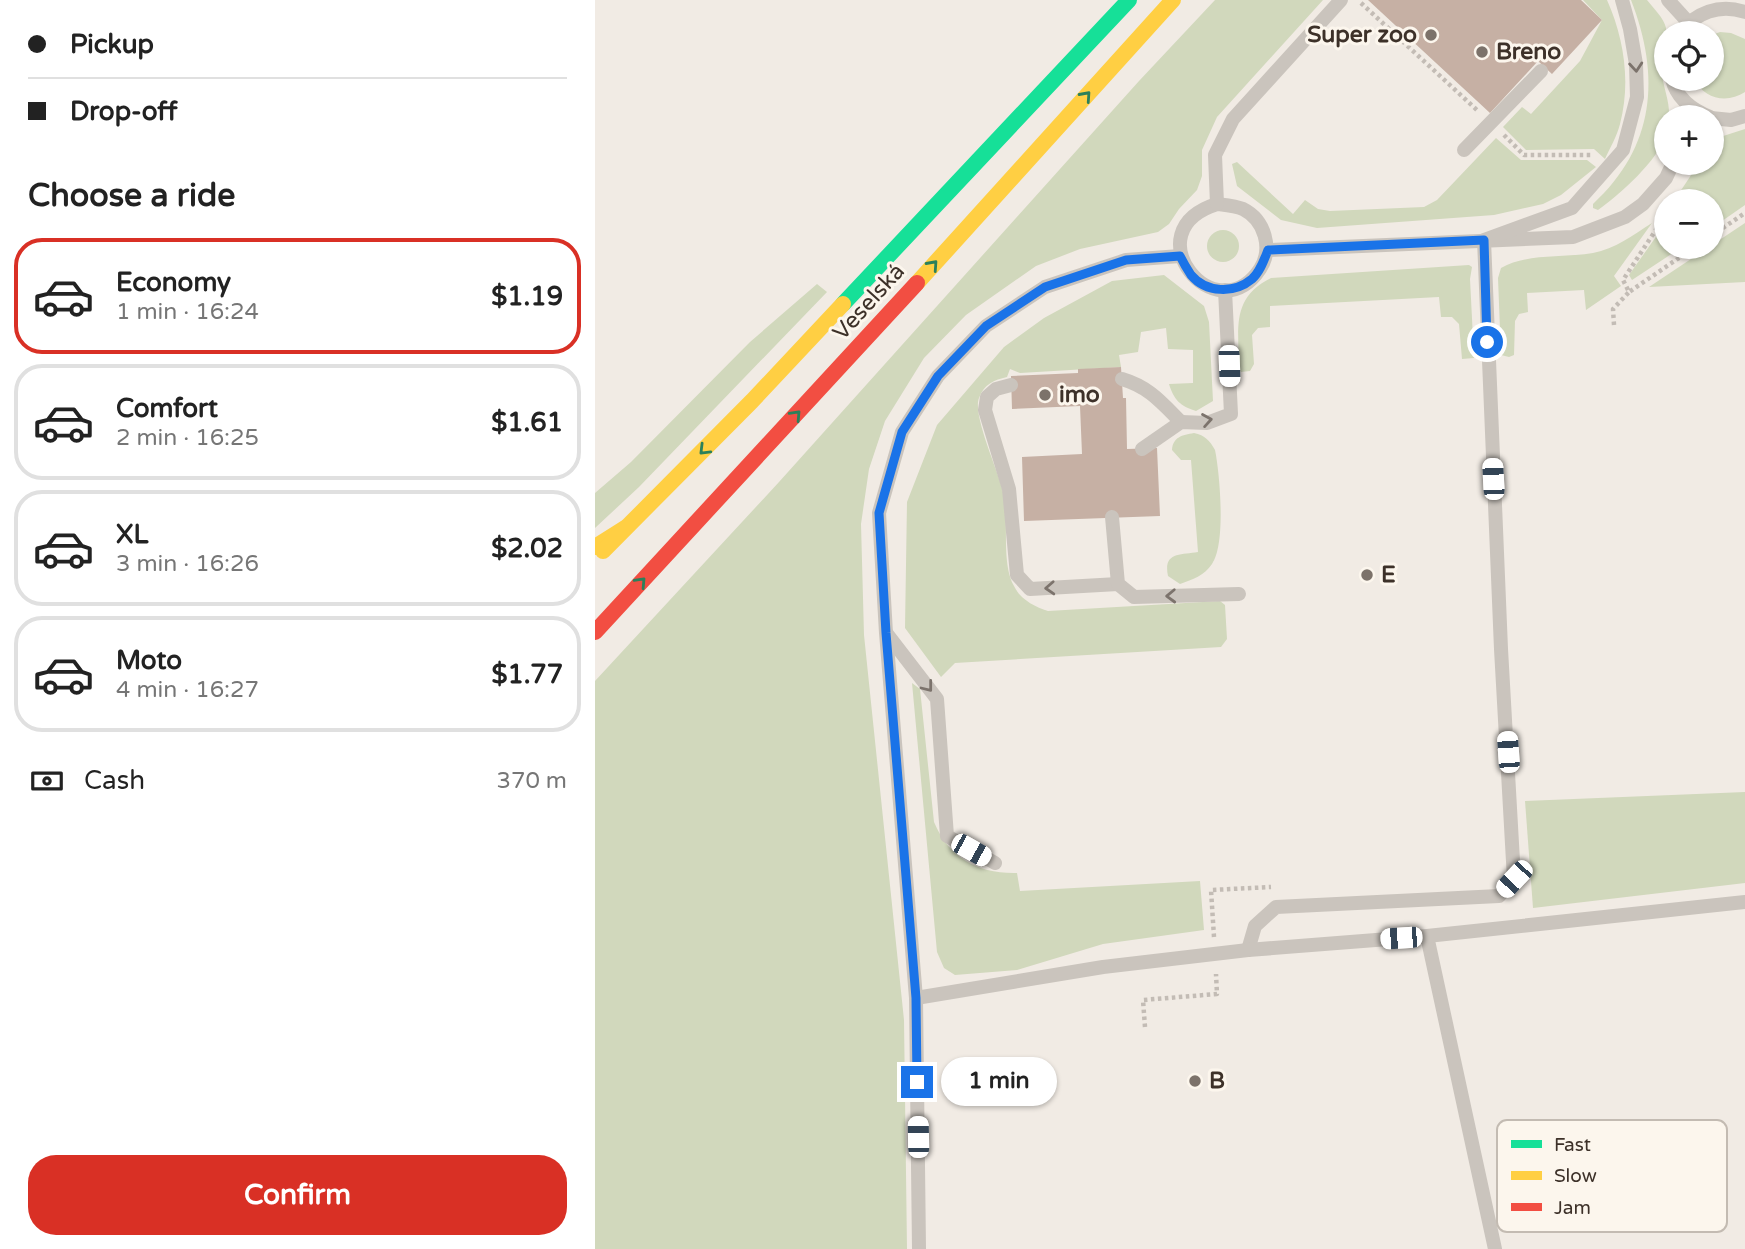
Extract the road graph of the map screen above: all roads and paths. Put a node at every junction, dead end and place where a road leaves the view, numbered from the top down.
1 (1129, 0) edge
2 (1173, 0) edge
3 (1341, 0) edge
4 (1357, 0) edge
5 (1622, 0) edge
6 (1668, 0) edge
7 (1745, 12) edge
8 (1680, 21) edge
9 (1693, 21) edge
10 (1541, 71) dead end
11 (1677, 91) edge
12 (1688, 105) edge
13 (1745, 116) edge
14 (1485, 117) dead end
15 (1724, 119) edge
16 (1499, 130) dead end
17 (1464, 150) dead end
18 (1594, 155) dead end
19 (1667, 175) edge
20 (1217, 204) junction
21 (1745, 213) edge
22 (1724, 227) edge
23 (1654, 233) edge
24 (1484, 240) junction
25 (1268, 250) junction
26 (1180, 256) junction
27 (1677, 259) edge
28 (1226, 290) junction
29 (1629, 292) junction
30 (1614, 325) dead end
31 (1122, 379) dead end
32 (1011, 385) dead end
33 (1181, 422) junction
34 (1142, 449) dead end
35 (1112, 517) dead end
36 (625, 528) junction
37 (595, 547) edge
38 (595, 560) edge
39 (1118, 584) junction
40 (1239, 594) dead end
41 (595, 632) edge
42 (886, 633) junction
43 (995, 863) dead end
44 (1745, 902) edge
45 (1427, 936) junction
46 (1248, 950) junction
47 (916, 998) junction
48 (919, 1249) edge
49 (1495, 1249) edge

1 -> 36 main road, Veselská
41 -> 2 main road, Veselská
3 - 20 lane
4 - 14 path
5 -> 24 lane
6 - 8 lane
7 - 9 lane
10 - 17 lane
11 - 12 lane
13 - 15 lane
16 - 18 path
19 - 24 lane
20 - 25 lane
20 - 26 lane
21 - 22 path
23 - 29 path
24 - 25 lane
24 - 46 lane
25 - 28 lane
26 - 28 lane
26 - 42 lane
27 - 29 path
33 -> 28 lane
29 - 30 path
31 - 33 lane
39 -> 32 lane
33 - 34 lane
35 - 39 lane
36 - 37 main road
36 - 38 main road, Veselská
40 -> 39 lane
42 -> 43 lane
42 - 47 lane
44 - 45 lane
45 - 46 lane
45 - 49 lane
46 - 47 lane
47 - 48 lane

